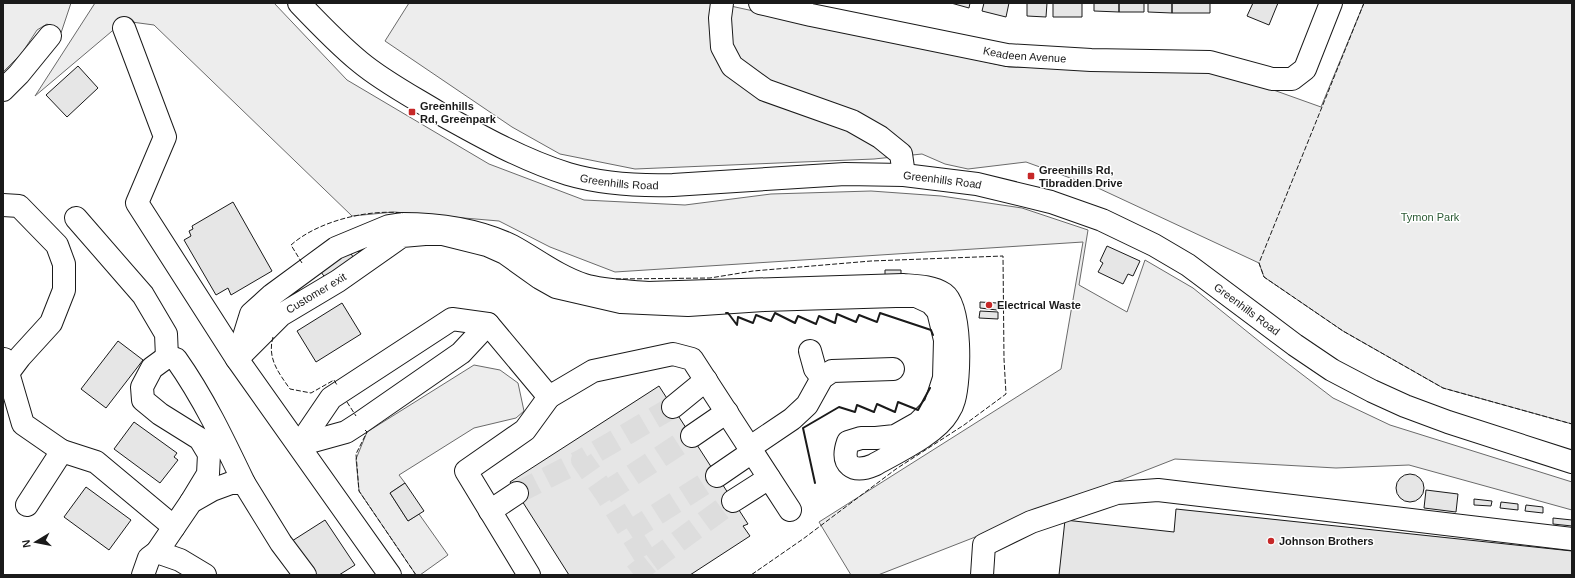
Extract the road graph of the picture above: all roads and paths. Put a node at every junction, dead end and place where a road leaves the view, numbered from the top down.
1 (300, 3) edge
2 (722, 3) edge
3 (760, 3) edge
4 (1331, 3) edge
5 (124, 28) dead end
6 (50, 36) dead end
7 (3, 90) edge
8 (904, 175) junction
9 (3, 205) edge
10 (76, 218) dead end
11 (488, 324) junction
12 (810, 351) dead end
13 (168, 357) junction
14 (237, 359) junction
15 (6, 365) edge
16 (893, 369) dead end
17 (822, 378) junction
18 (706, 380) junction
19 (549, 396) junction
20 (673, 407) tunnel mouth
21 (726, 412) junction
22 (692, 436) tunnel mouth
23 (299, 446) junction
24 (751, 450) junction
25 (62, 451) junction
26 (1572, 462) edge
27 (717, 476) tunnel mouth
28 (769, 478) junction
29 (244, 483) junction
30 (517, 493) tunnel mouth
31 (733, 501) tunnel mouth
32 (191, 502) junction
33 (27, 505) dead end
34 (790, 510) dead end
35 (490, 511) junction
36 (174, 527) junction
37 (1572, 539) edge
38 (157, 552) junction
39 (143, 575) edge
40 (205, 575) edge
41 (305, 575) edge
42 (390, 575) edge
43 (529, 575) edge
44 (982, 575) edge

1 - 8 main road, Greenhills Road
2 - 8 main road
3 - 4 main road, Keadeen Avenue
5 - 14 main road
6 - 7 main road
8 - 26 main road, Greenhills Road
9 - 15 main road
10 - 13 main road
11 - 19 main road
11 - 23 main road
11 - 23 main road
12 - 17 main road
13 - 29 main road
13 - 32 main road
14 - 14 main road, Customer exit
14 - 23 main road
15 - 25 main road
16 - 17 main road
17 - 24 main road
18 - 19 main road
18 - 20 main road
18 - 21 main road
19 - 35 main road
21 - 22 main road
21 - 24 main road
23 - 42 main road
24 - 27 main road
24 - 28 main road
25 - 33 main road
25 - 36 main road
28 - 31 main road
28 - 34 main road
29 - 32 main road
29 - 41 main road
30 - 35 main road
32 - 36 main road
35 - 43 main road
36 - 38 main road
37 - 44 main road
38 - 39 main road
38 - 40 main road

